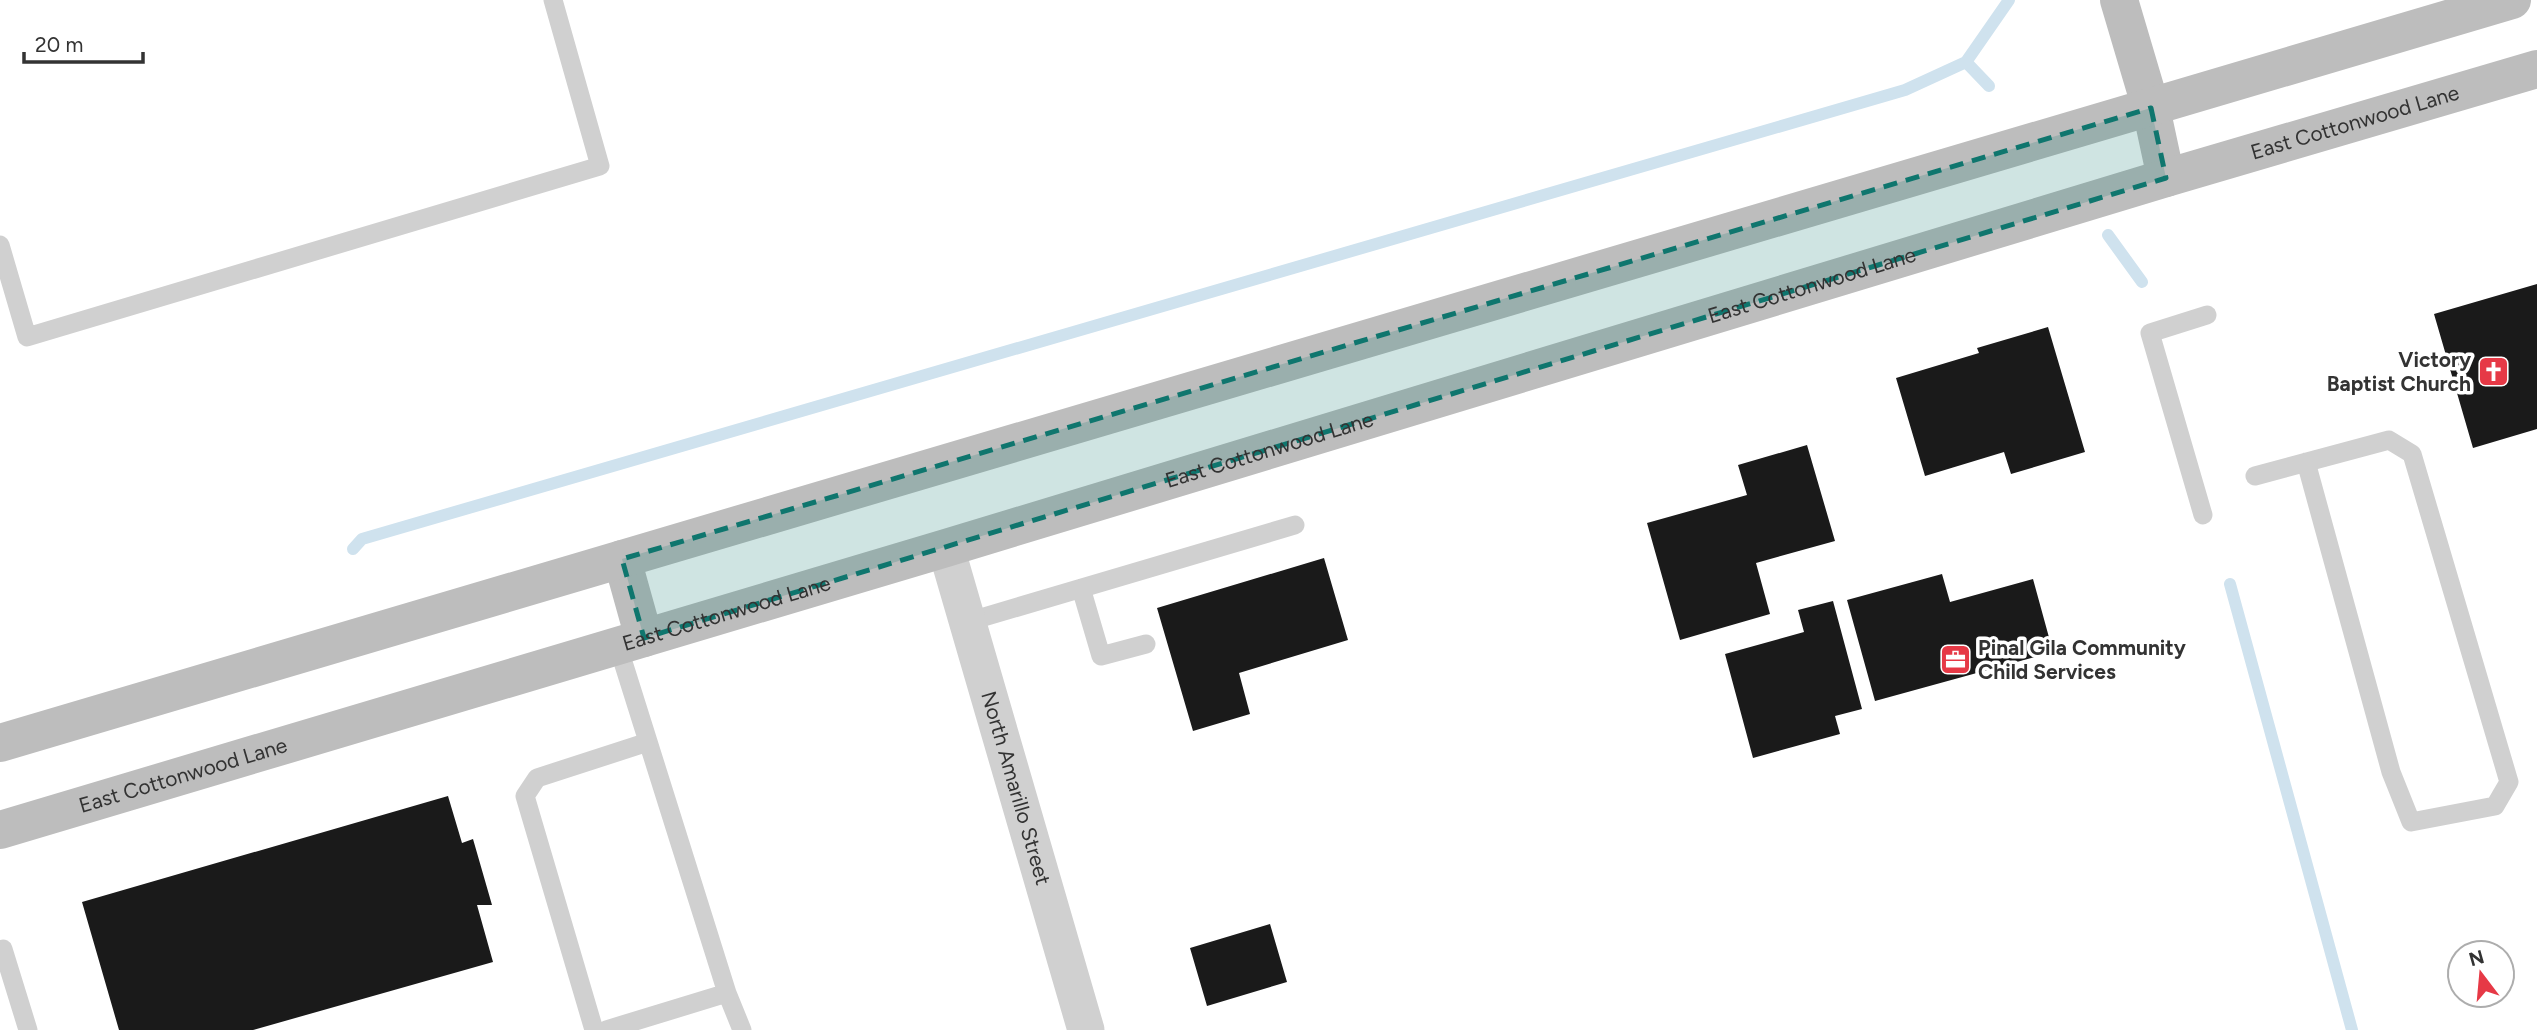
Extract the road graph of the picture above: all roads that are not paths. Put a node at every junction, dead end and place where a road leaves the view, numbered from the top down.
1 (553, 0) edge
2 (2119, 0) edge
3 (2512, 0) edge
4 (2537, 69) edge
5 (2151, 108) junction
6 (2166, 178) junction
7 (0, 245) edge
8 (2207, 315) dead end
9 (2306, 462) junction
10 (2255, 476) dead end
11 (2203, 515) dead end
12 (1295, 525) dead end
13 (946, 548) junction
14 (622, 559) junction
15 (1081, 588) junction
16 (967, 622) junction
17 (631, 642) junction
18 (1146, 644) dead end
19 (648, 742) junction
20 (0, 743) edge
21 (0, 830) edge
22 (4, 948) dead end
23 (727, 993) junction
24 (28, 1030) edge
25 (594, 1030) edge
26 (606, 1030) edge
27 (742, 1030) edge
28 (1086, 1030) edge

1 - 7 lane
2 - 5 main road
3 - 5 main road
4 - 6 main road, East Cottonwood Lane
5 - 6 main road
5 - 14 main road
6 - 13 main road, East Cottonwood Lane
8 - 11 lane
9 - 9 lane
9 - 10 lane
12 - 15 lane
13 - 16 street, North Amarillo Street
13 - 17 main road, East Cottonwood Lane
14 - 17 main road
14 - 20 main road
15 - 16 lane
15 - 18 lane
16 - 28 street, North Amarillo Street
17 - 19 lane
17 - 21 main road, East Cottonwood Lane
19 - 23 lane
19 - 25 lane
22 - 24 lane
23 - 26 lane
23 - 27 lane

